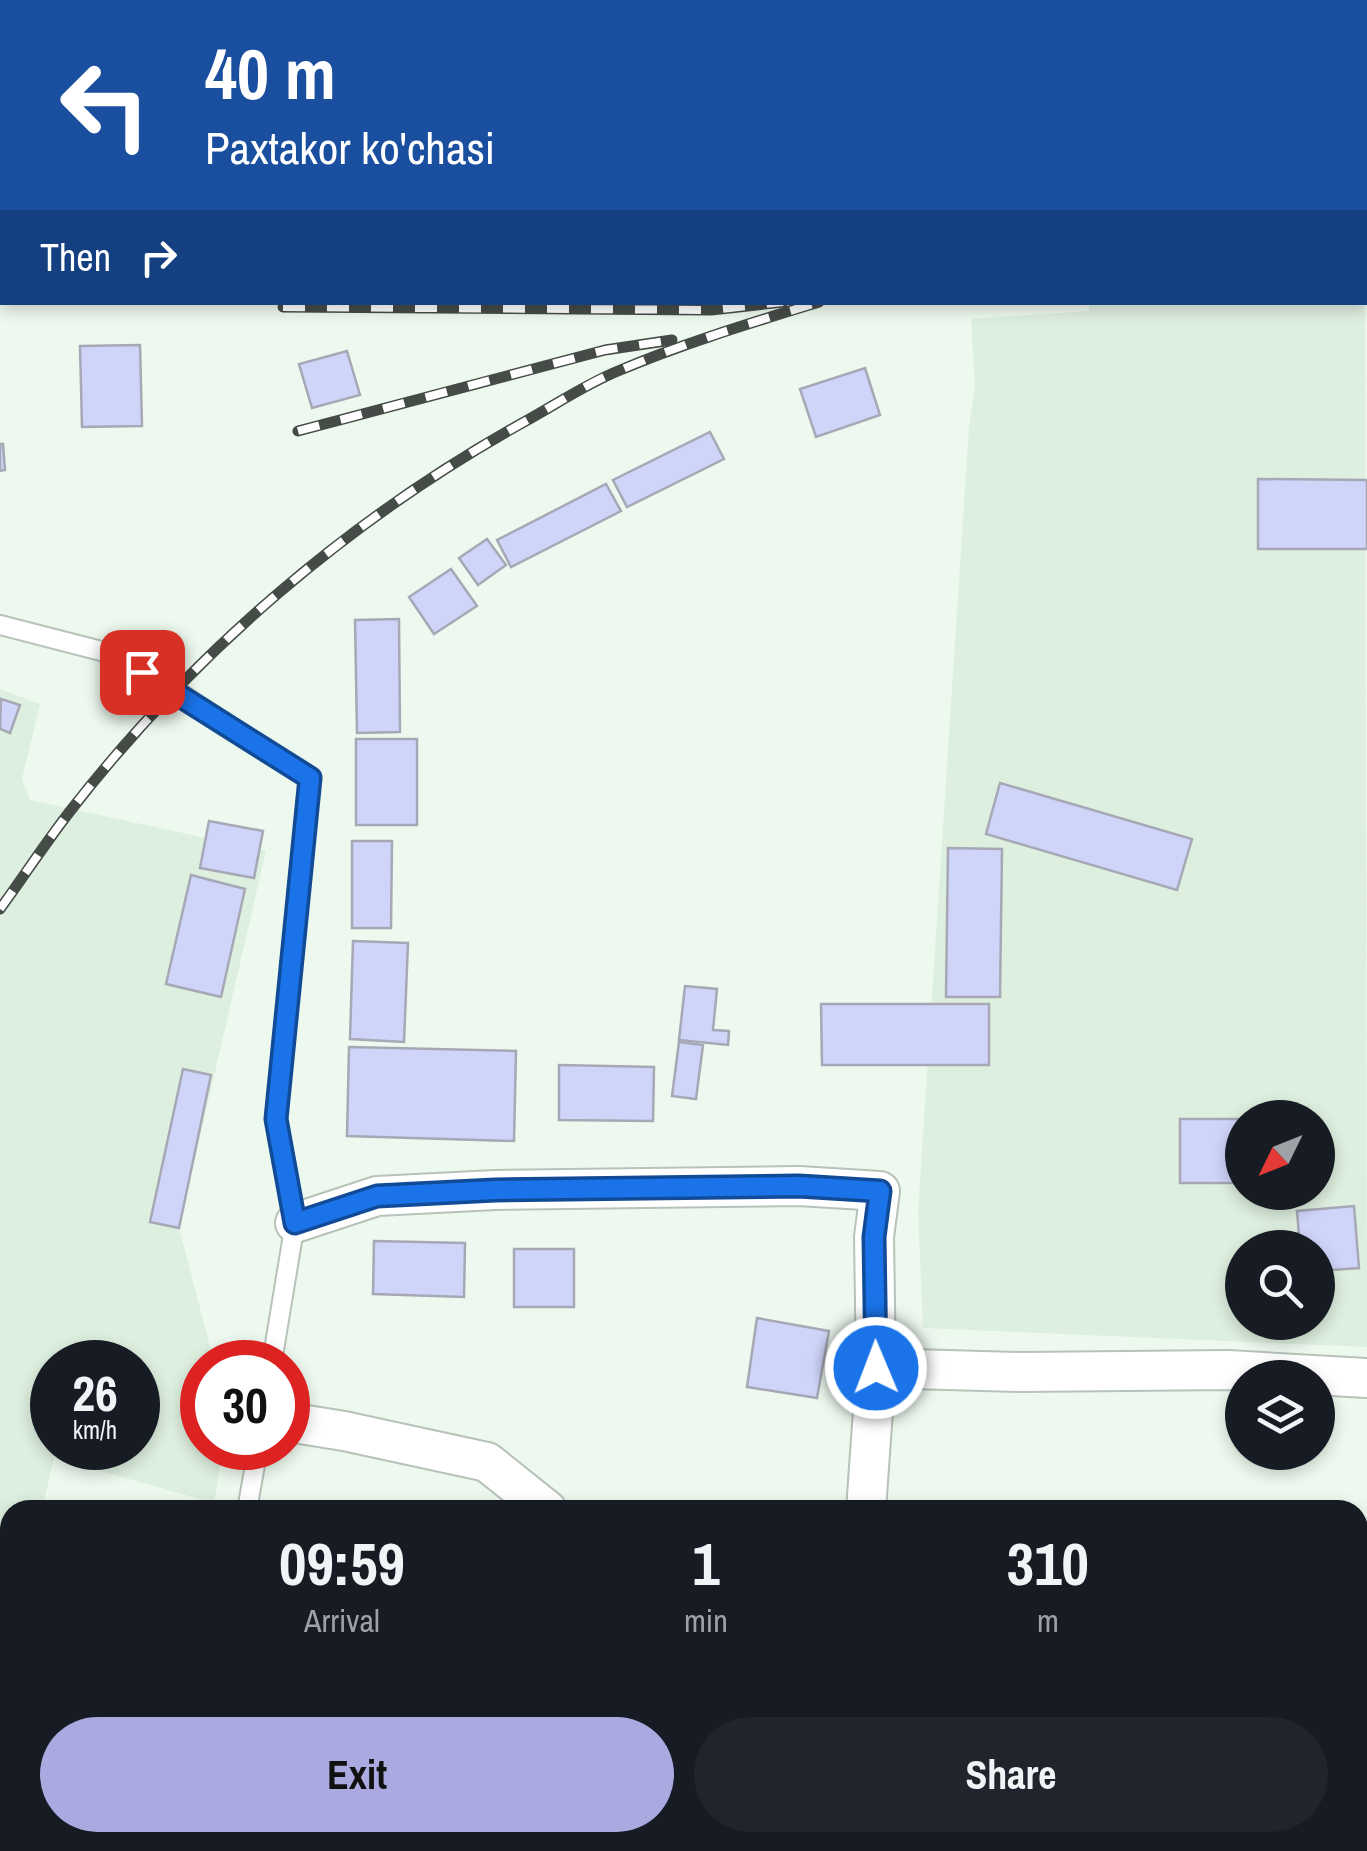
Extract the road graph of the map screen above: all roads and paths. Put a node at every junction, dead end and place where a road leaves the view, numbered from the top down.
1 (0, 625) edge
2 (295, 1223) junction
3 (276, 1340) edge
4 (876, 1368) junction
5 (1367, 1378) edge
6 (310, 1426) edge
7 (254, 1470) edge
8 (250, 1500) edge
9 (534, 1500) edge
10 (867, 1500) edge

1 - 2 lane
2 - 3 lane
2 - 4 street
4 - 5 street
4 - 10 street
6 - 9 street
7 - 8 lane

